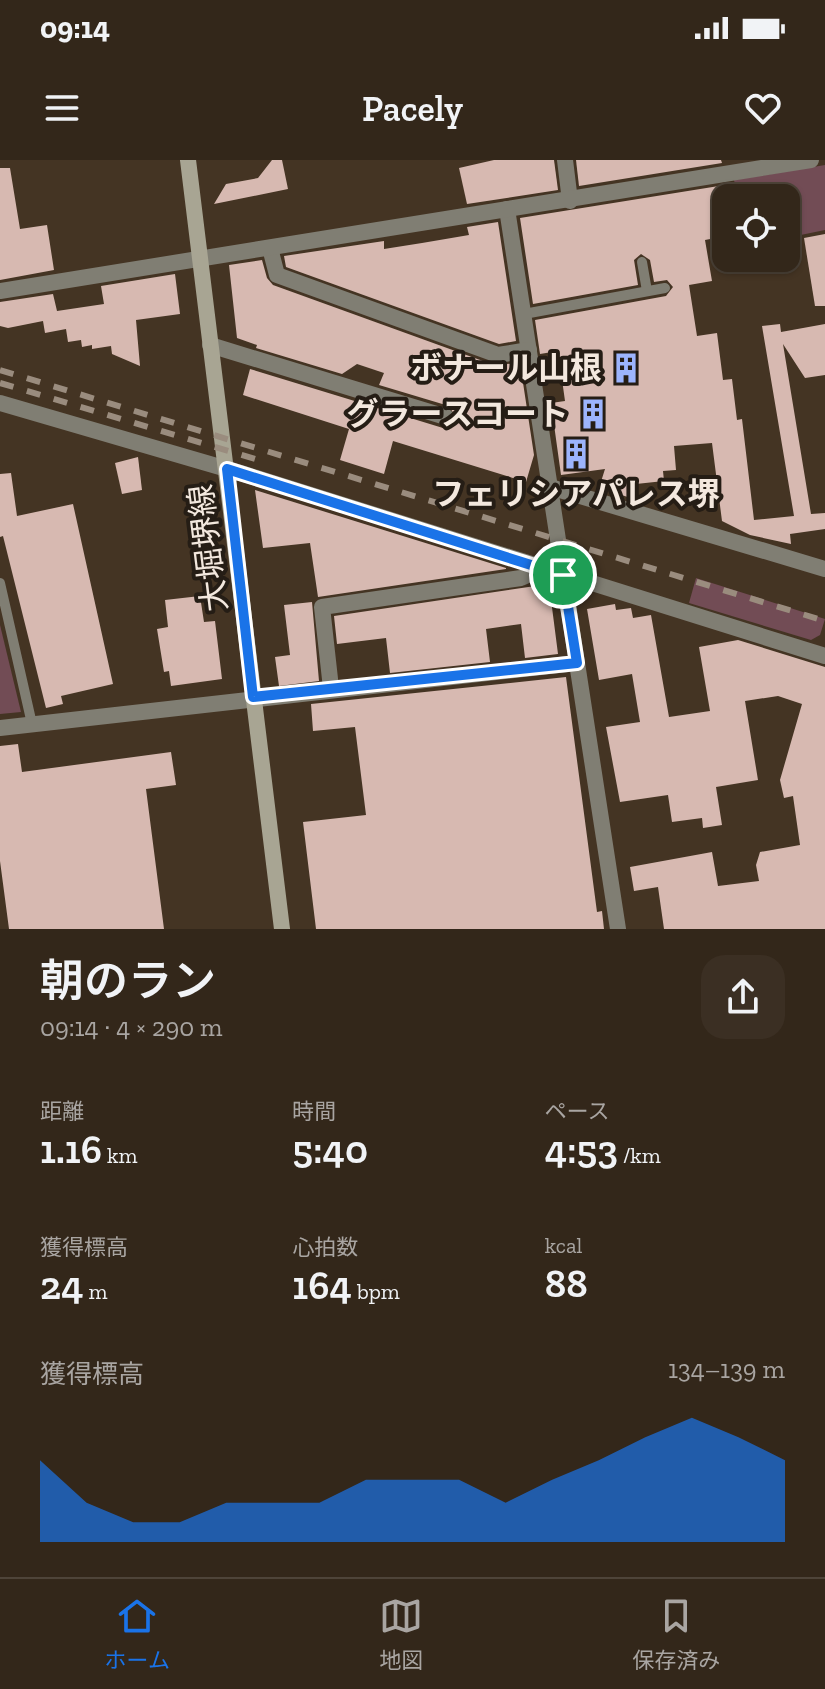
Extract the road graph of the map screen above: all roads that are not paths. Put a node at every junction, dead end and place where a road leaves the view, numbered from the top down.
1 (188, 160) edge
2 (565, 160) edge
3 (811, 160) edge
4 (570, 201) junction
5 (507, 209) junction
6 (270, 248) junction
7 (199, 259) junction
8 (642, 262) dead end
9 (665, 288) dead end
10 (0, 291) edge
11 (647, 291) junction
12 (524, 314) junction
13 (210, 345) junction
14 (529, 350) junction
15 (0, 403) edge
16 (446, 417) dead end
17 (227, 469) junction
18 (550, 487) junction
19 (544, 568) junction
20 (825, 569) edge
21 (563, 575) junction
22 (0, 583) edge
23 (825, 656) edge
24 (577, 663) junction
25 (331, 688) junction
26 (253, 697) junction
27 (32, 724) junction
28 (0, 728) edge
29 (282, 929) edge
30 (618, 929) edge

1 - 7 main road, 大堀堺線
2 - 4 street
3 - 4 street
4 - 5 street
5 - 6 street
5 - 12 street
6 - 7 street
6 - 14 street
7 - 10 street
7 - 13 main road, 大堀堺線
8 - 11 lane
9 - 11 lane
11 - 12 lane
12 - 14 street
13 - 16 street
13 - 17 main road, 大堀堺線
14 - 18 street
15 - 17 street
17 - 19 street
17 - 26 main road, 大堀堺線
18 - 20 street
18 - 21 street
19 - 21 street
19 - 25 street
21 - 23 street
21 - 24 street
22 - 27 lane
24 - 25 street
24 - 30 street
25 - 26 street
26 - 27 street
26 - 29 main road, 大堀堺線
27 - 28 street

